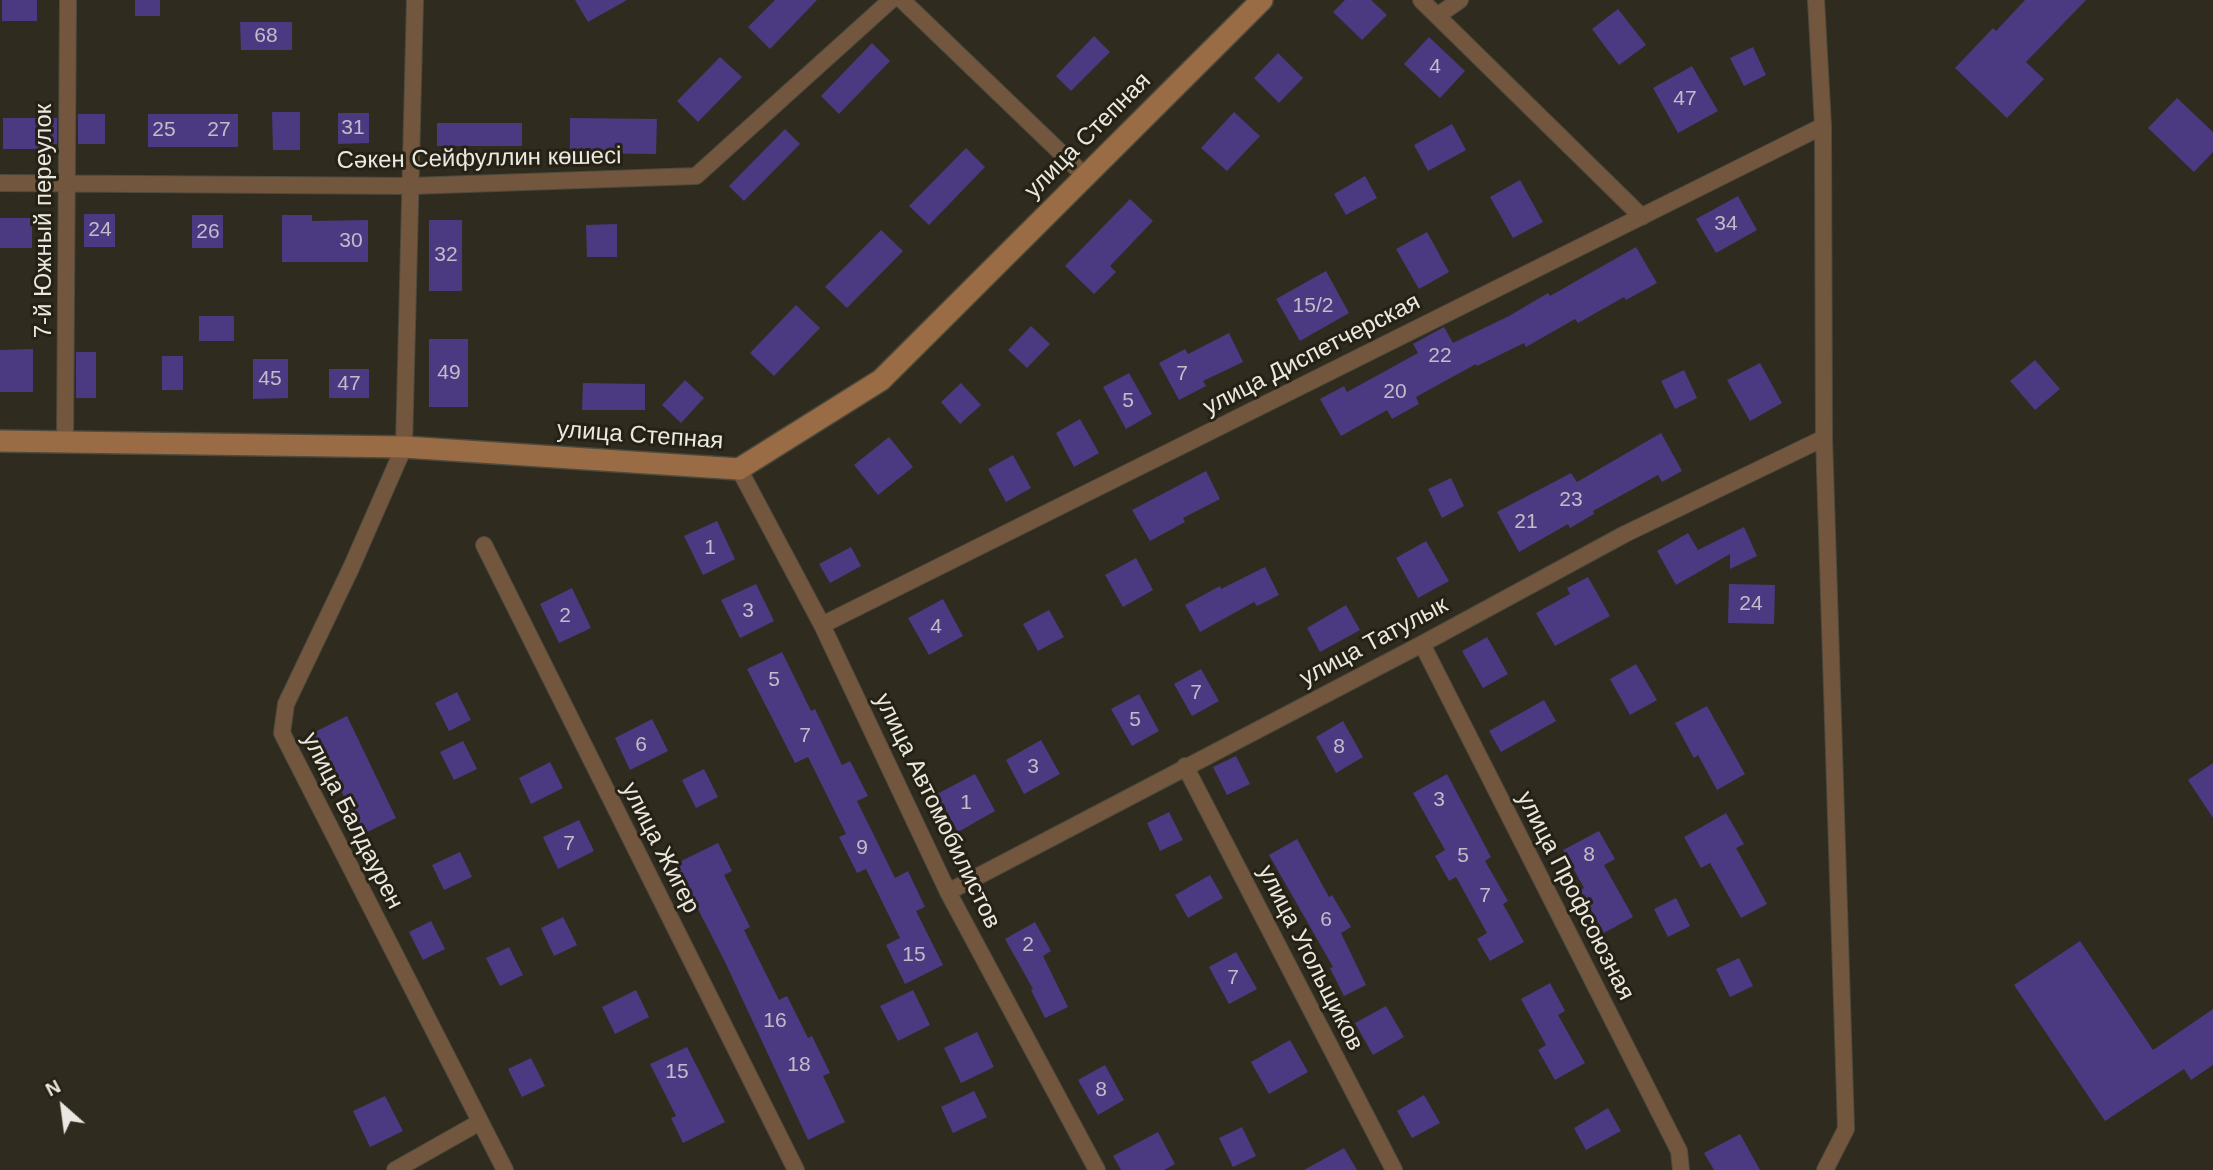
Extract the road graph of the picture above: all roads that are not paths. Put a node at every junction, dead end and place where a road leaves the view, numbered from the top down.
1 (68, 0) edge
2 (415, 0) edge
3 (891, 0) edge
4 (902, 0) edge
5 (1262, 0) edge
6 (1421, 0) edge
7 (1460, 0) edge
8 (1816, 0) edge
9 (1437, 16) junction
10 (1823, 126) junction
11 (1085, 176) junction
12 (66, 182) junction
13 (0, 183) edge
14 (411, 186) junction
15 (1642, 217) junction
16 (1824, 438) junction
17 (0, 441) edge
18 (65, 443) junction
19 (404, 447) junction
20 (739, 469) junction
21 (484, 545) dead end
22 (822, 625) junction
23 (1422, 644) junction
24 (1185, 766) junction
25 (948, 892) junction
26 (480, 1122) junction
27 (395, 1170) edge
28 (505, 1170) edge
29 (796, 1170) edge
30 (1097, 1170) edge
31 (1394, 1170) edge
32 (1681, 1170) edge
33 (1825, 1170) edge

1 - 12 street, 7-й Южный переулок
2 - 14 street
3 - 14 street, Сәкен Сейфуллин көшесі
4 - 11 street
5 - 11 street, улица Степная
6 - 9 street
7 - 9 street
8 - 10 street
9 - 15 street
10 - 15 street, улица Диспетчерская
10 - 16 street
11 - 20 street, улица Степная
12 - 13 street, Сәкен Сейфуллин көшесі
12 - 14 street, Сәкен Сейфуллин көшесі
12 - 18 street, 7-й Южный переулок
14 - 19 street
15 - 22 street, улица Диспетчерская
16 - 23 street, улица Татулык
16 - 33 street
17 - 18 street, улица Степная
18 - 19 street, улица Степная
19 - 20 street, улица Степная
19 - 26 street, улица Балдаурен
20 - 22 street, улица Автомобилистов
21 - 29 street, улица Жигер
22 - 25 street, улица Автомобилистов
23 - 24 street, улица Татулык
23 - 32 street, улица Профсоюзная
24 - 25 street, улица Татулык
24 - 31 street, улица Угольщиков
25 - 30 street, улица Автомобилистов
26 - 27 street
26 - 28 street, улица Балдаурен

